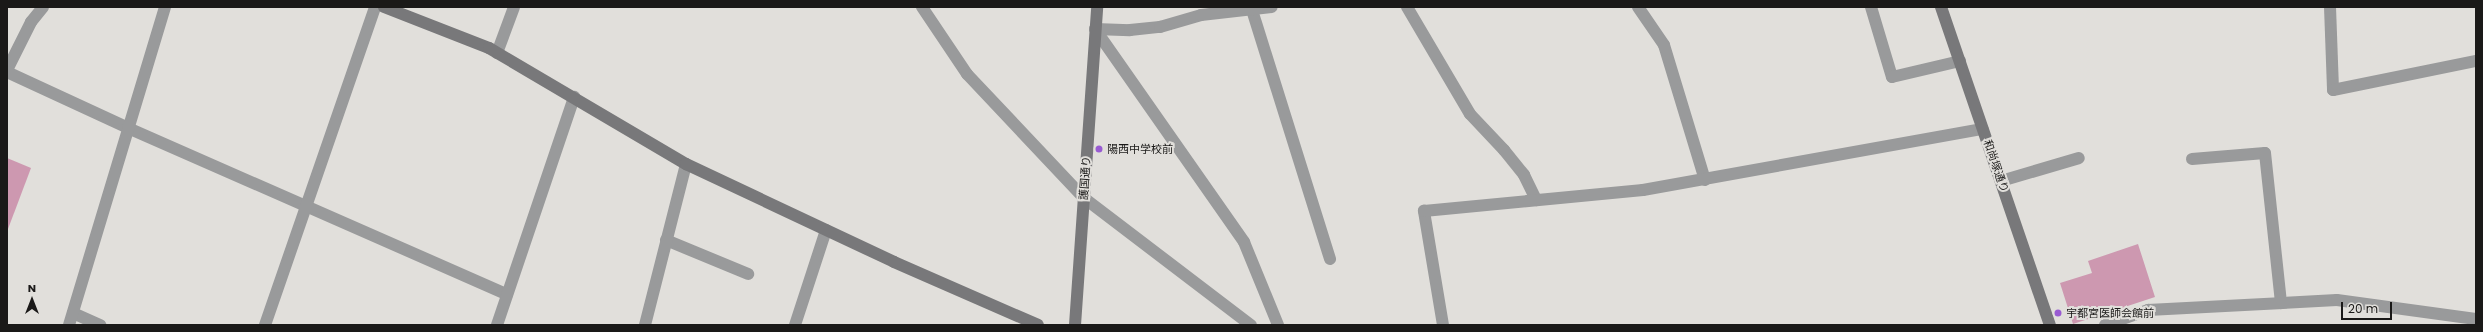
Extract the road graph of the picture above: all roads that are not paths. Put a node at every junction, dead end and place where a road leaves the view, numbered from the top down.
1 (43, 7) edge
2 (165, 7) edge
3 (375, 7) edge
4 (384, 7) edge
5 (514, 7) edge
6 (922, 7) edge
7 (1097, 7) edge
8 (1272, 7) edge
9 (1407, 7) edge
10 (1872, 7) edge
11 (1942, 7) edge
12 (2330, 7) edge
13 (1643, 8) edge
14 (1252, 10) junction
15 (1095, 29) junction
16 (497, 53) junction
17 (1960, 61) junction
18 (2476, 61) edge
19 (7, 71) edge
20 (574, 98) junction
21 (128, 128) junction
22 (1983, 129) junction
23 (2079, 158) dead end
24 (2192, 159) dead end
25 (686, 164) junction
26 (1705, 180) junction
27 (2001, 182) junction
28 (1084, 198) junction
29 (1536, 200) junction
30 (306, 206) junction
31 (826, 230) junction
32 (666, 240) junction
33 (1330, 260) dead end
34 (748, 274) dead end
35 (507, 294) junction
36 (2280, 303) junction
37 (73, 313) junction
38 (2472, 321) edge
39 (69, 325) edge
40 (100, 325) edge
41 (265, 325) edge
42 (497, 325) edge
43 (644, 325) edge
44 (795, 325) edge
45 (1038, 325) edge
46 (1075, 325) edge
47 (1251, 325) edge
48 (1278, 325) edge
49 (1443, 325) edge
50 (2050, 325) edge
51 (2105, 325) edge

1 - 19 street
2 - 21 street
3 - 30 street
4 - 16 street
5 - 16 street
6 - 28 street
7 - 15 street, 護国通り
8 - 14 street
9 - 29 street
10 - 17 street
11 - 17 street, 和尚塚通り
12 - 18 street
13 - 26 street
14 - 15 street
14 - 33 street
15 - 28 street, 護国通り
15 - 48 street
16 - 20 street
17 - 22 street, 和尚塚通り
19 - 21 street
20 - 25 street
20 - 35 street
21 - 30 street
21 - 37 street
22 - 26 street
22 - 27 street, 和尚塚通り
23 - 27 street
24 - 36 street
25 - 31 street
25 - 32 street
26 - 29 street
27 - 50 street, 和尚塚通り
28 - 46 street, 護国通り
28 - 47 street
29 - 49 street
30 - 35 street
30 - 41 street
31 - 44 street
31 - 45 street
32 - 34 street
32 - 43 street
35 - 42 street
36 - 38 street
36 - 51 street
37 - 39 street
37 - 40 street

